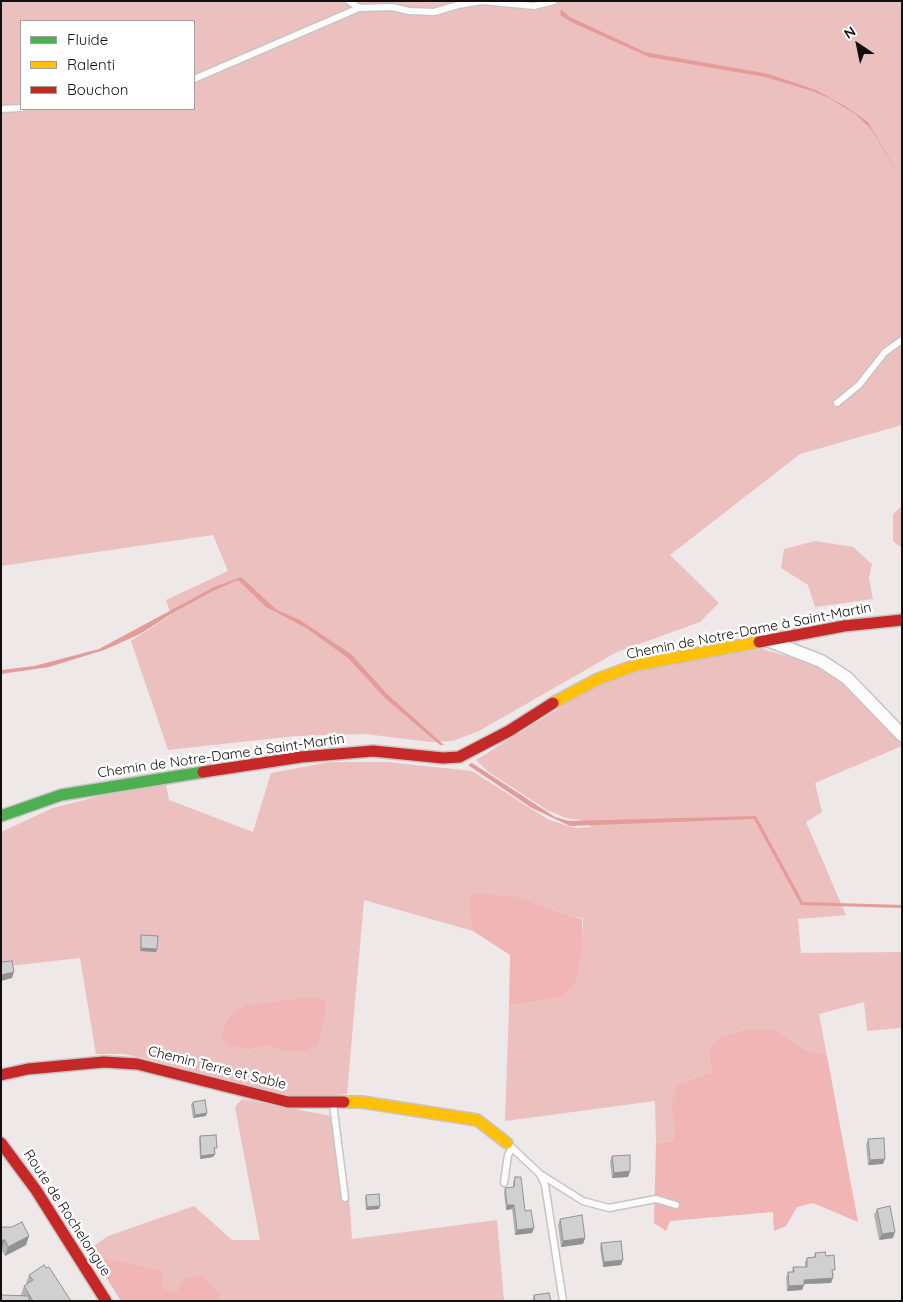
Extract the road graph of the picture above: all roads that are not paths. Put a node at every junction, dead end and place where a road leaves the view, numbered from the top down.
1 (349, 1) edge
2 (554, 1) edge
3 (359, 8) junction
4 (195, 78) edge
5 (20, 108) edge
6 (1, 109) edge
7 (902, 340) edge
8 (837, 403) dead end
9 (902, 620) edge
10 (768, 640) junction
11 (902, 735) edge
12 (1, 816) edge
13 (1, 1074) edge
14 (333, 1103) junction
15 (1, 1142) edge
16 (510, 1145) junction
17 (540, 1174) junction
18 (504, 1183) dead end
19 (345, 1198) dead end
20 (676, 1205) dead end
21 (106, 1301) edge
22 (563, 1301) edge

1 - 3 lane
2 - 3 lane
3 - 4 lane
5 - 6 lane
7 - 8 lane
9 - 10 street, Chemin de Notre-Dame à Saint-Martin
10 - 11 street
10 - 12 street, Chemin de Notre-Dame à Saint-Martin
13 - 14 street, Chemin Terre et Sable
14 - 16 street, Chemin Terre et Sable
14 - 19 lane
15 - 21 street, Route de Rochelongue
16 - 17 lane
16 - 18 lane
17 - 20 lane
17 - 22 lane

